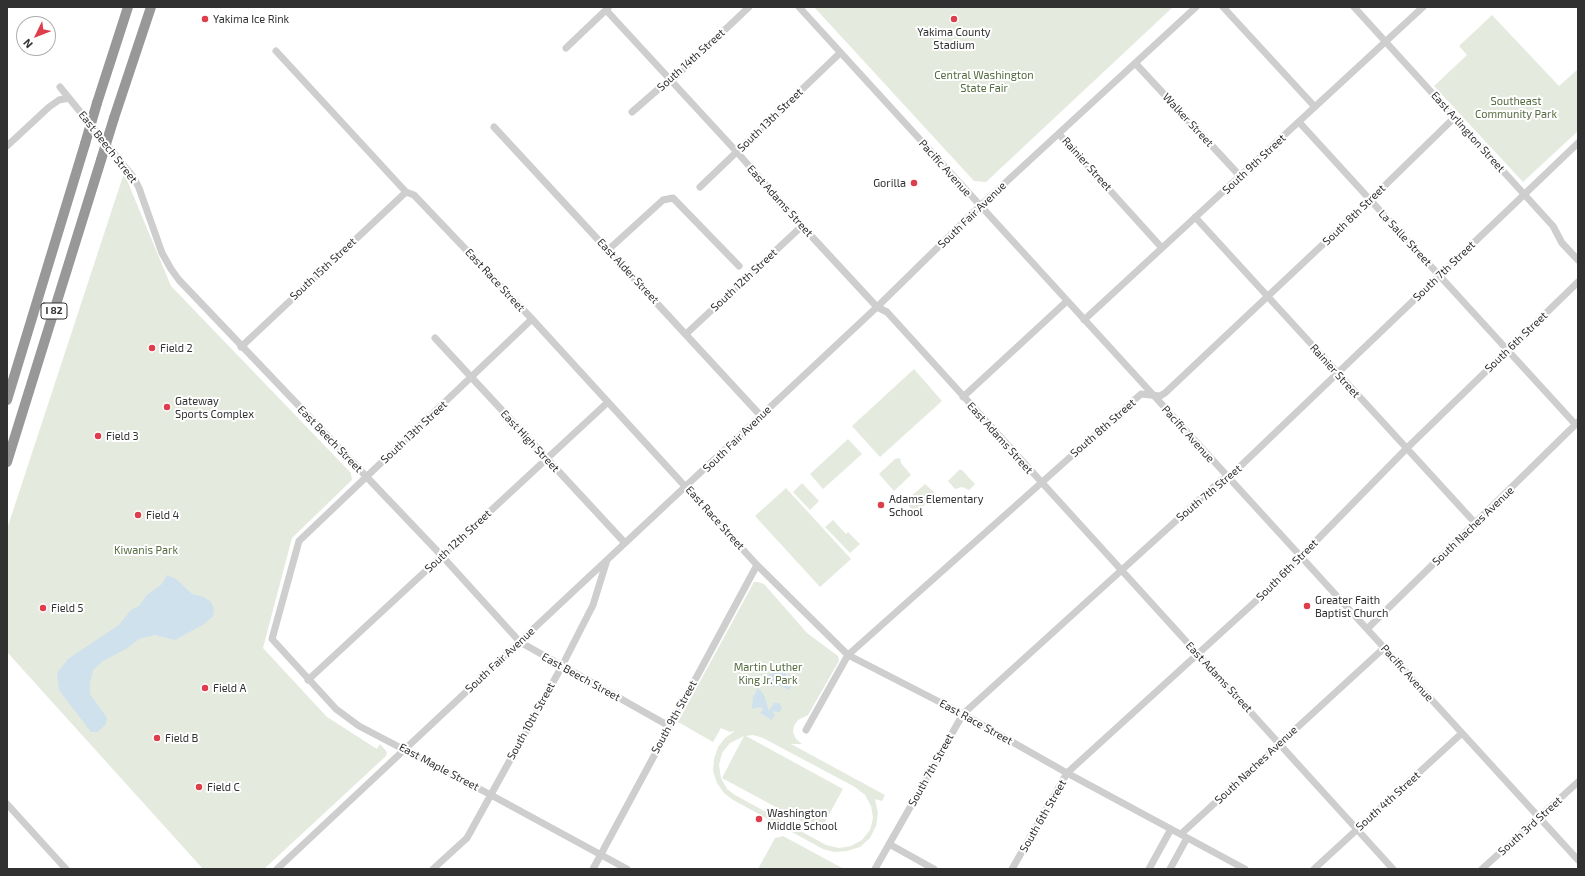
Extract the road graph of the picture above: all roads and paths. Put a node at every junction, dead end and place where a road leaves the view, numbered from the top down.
1 (128, 7) edge
2 (151, 7) edge
3 (749, 7) edge
4 (799, 7) edge
5 (1196, 7) edge
6 (1223, 7) edge
7 (1354, 7) edge
8 (1423, 7) edge
9 (608, 8) edge
10 (1386, 42) junction
11 (566, 48) dead end
12 (276, 51) dead end
13 (840, 53) junction
14 (1136, 64) junction
15 (672, 80) junction
16 (60, 87) dead end
17 (68, 98) junction
18 (1314, 107) junction
19 (632, 112) dead end
20 (1454, 118) junction
21 (1299, 122) junction
22 (494, 127) dead end
23 (1059, 134) junction
24 (1578, 143) edge
25 (7, 146) edge
26 (736, 151) junction
27 (1240, 176) junction
28 (700, 187) dead end
29 (406, 192) junction
30 (1524, 194) junction
31 (1370, 200) junction
32 (980, 206) junction
33 (1195, 217) junction
34 (802, 226) junction
35 (1162, 248) junction
36 (608, 250) junction
37 (1578, 260) edge
38 (739, 266) dead end
39 (1440, 275) junction
40 (1578, 282) edge
41 (1268, 297) junction
42 (1067, 300) junction
43 (877, 307) junction
44 (532, 319) junction
45 (1084, 320) junction
46 (686, 334) junction
47 (435, 338) dead end
48 (241, 347) junction
49 (1508, 350) junction
50 (1337, 374) junction
51 (471, 377) junction
52 (1153, 395) junction
53 (962, 396) junction
54 (7, 400) edge
55 (608, 402) junction
56 (21, 416) junction
57 (761, 416) junction
58 (1577, 424) edge
59 (1406, 449) junction
60 (547, 459) junction
61 (7, 462) edge
62 (7, 471) edge
63 (366, 477) junction
64 (1228, 478) junction
65 (1040, 483) junction
66 (686, 487) junction
67 (1476, 524) junction
68 (625, 543) junction
69 (442, 556) junction
70 (1301, 557) junction
71 (607, 560) junction
72 (758, 565) junction
73 (1121, 569) junction
74 (1367, 629) junction
75 (272, 639) joint
76 (520, 642) junction
77 (1384, 648) junction
78 (1198, 654) junction
79 (848, 655) junction
80 (562, 666) junction
81 (308, 680) junction
82 (962, 714) junction
83 (669, 726) junction
84 (806, 730) dead end
85 (1462, 733) junction
86 (1280, 743) junction
87 (406, 749) junction
88 (1067, 773) junction
89 (1578, 782) edge
90 (491, 794) junction
91 (7, 804) edge
92 (1540, 818) junction
93 (1171, 829) junction
94 (1357, 829) junction
95 (1184, 836) junction
96 (889, 844) junction
97 (600, 854) junction
98 (1578, 860) edge
99 (66, 869) edge
100 (277, 869) edge
101 (434, 869) edge
102 (593, 869) edge
103 (628, 869) edge
104 (875, 869) edge
105 (934, 869) edge
106 (1012, 869) edge
107 (1149, 869) edge
108 (1170, 869) edge
109 (1245, 869) edge
110 (1314, 869) edge
111 (1393, 869) edge
112 (1482, 869) edge

1 - 54 highway, I 82, bridge
2 - 56 highway, I 82, bridge
3 - 15 street, South 14th Street
4 - 13 street, Pacific Avenue
5 - 14 street, South Fair Avenue
6 - 18 street
7 - 10 street, East Arlington Street
8 - 10 street, South 9th Street
9 - 11 street
9 - 15 street, East Adams Street
10 - 18 street, South 9th Street
10 - 20 street, East Arlington Street
12 - 29 street, East Race Street
13 - 26 street, South 13th Street
13 - 32 street, Pacific Avenue
14 - 23 street, South Fair Avenue
14 - 27 street, Walker Street
15 - 19 street, South 14th Street
15 - 26 street, East Adams Street
16 - 17 street, East Beech Street
17 - 25 street
17 - 48 street, East Beech Street
18 - 21 street, South 9th Street
20 - 30 street, East Arlington Street
20 - 31 street, South 8th Street
21 - 27 street, South 9th Street
21 - 31 street, La Salle Street
22 - 36 street, East Alder Street
23 - 32 street, South Fair Avenue
23 - 35 street, Rainier Street
24 - 30 street, South 7th Street
26 - 28 street, South 13th Street
26 - 34 street, East Adams Street
27 - 33 street, South 9th Street
29 - 44 street, East Race Street
29 - 48 street, South 15th Street
30 - 37 street, East Arlington Street
30 - 39 street, South 7th Street
31 - 39 street, La Salle Street
31 - 41 street, South 8th Street
32 - 42 street, Pacific Avenue
32 - 43 street, South Fair Avenue
33 - 35 street, South 9th Street
33 - 41 street, Rainier Street
34 - 43 street, East Adams Street
34 - 46 street, South 12th Street
35 - 45 street, South 9th Street
36 - 38 street
36 - 46 street, East Alder Street
39 - 49 street, La Salle Street
39 - 50 street, South 7th Street
40 - 49 street, South 6th Street
41 - 50 street, Rainier Street
41 - 52 street, South 8th Street
42 - 45 street, Pacific Avenue
42 - 53 street
43 - 53 street, East Adams Street
43 - 57 street, South Fair Avenue
44 - 51 street, South 13th Street
44 - 55 street, East Race Street
45 - 52 street, Pacific Avenue
46 - 57 street, East Alder Street
47 - 51 street, East High Street
48 - 63 street, East Beech Street
49 - 58 street, La Salle Street
49 - 59 street, South 6th Street
50 - 59 street, Rainier Street
50 - 64 street, South 7th Street
51 - 60 street, East High Street
51 - 63 street, South 13th Street
52 - 64 street, Pacific Avenue
52 - 65 street, South 8th Street
53 - 65 street, East Adams Street
55 - 60 street, South 12th Street
55 - 66 street, East Race Street
56 - 61 highway, I 82
56 - 62 highway
57 - 66 street, South Fair Avenue
58 - 67 street, South Naches Avenue
59 - 67 street, Rainier Street
59 - 70 street, South 6th Street
60 - 68 street, East High Street
60 - 69 street, South 12th Street
63 - 69 street, East Beech Street
63 - 75 street, South 13th Street
64 - 70 street, Pacific Avenue
64 - 73 street, South 7th Street
65 - 73 street, East Adams Street
65 - 79 street, South 8th Street
66 - 68 street, South Fair Avenue
66 - 72 street, East Race Street
67 - 74 street, South Naches Avenue
68 - 71 street, South Fair Avenue
69 - 76 street, East Beech Street
69 - 81 street, South 12th Street
70 - 74 street, Pacific Avenue
70 - 78 street, South 6th Street
71 - 76 street, South Fair Avenue
71 - 80 street, South 10th Street
72 - 79 street, East Race Street
72 - 83 street, South 9th Street
73 - 78 street, East Adams Street
73 - 82 street, South 7th Street
74 - 77 street, Pacific Avenue
75 - 81 street, East Maple Street
76 - 80 street, East Beech Street
76 - 87 street, South Fair Avenue
77 - 85 street, Pacific Avenue
77 - 86 street, South Naches Avenue
78 - 86 street, East Adams Street
78 - 88 street, South 6th Street
79 - 82 street, East Race Street
79 - 84 street, South 8th Street
80 - 83 street, East Beech Street
80 - 90 street, South 10th Street
81 - 87 street, East Maple Street
82 - 88 street, East Race Street
82 - 96 street, South 7th Street
83 - 97 street, South 9th Street
85 - 92 street, Pacific Avenue
85 - 94 street, South 4th Street
86 - 94 street, East Adams Street
86 - 95 street, South Naches Avenue
87 - 90 street, East Maple Street
87 - 100 street, South Fair Avenue
88 - 93 street, East Race Street
88 - 106 street, South 6th Street
89 - 92 street, South 3rd Street
90 - 97 street, East Maple Street
90 - 101 street, South 10th Street
91 - 99 street
92 - 98 street, Pacific Avenue
92 - 112 street, South 3rd Street
93 - 95 street, East Race Street
93 - 107 street
94 - 110 street, South 4th Street
94 - 111 street, East Adams Street
95 - 108 street, South Naches Avenue
95 - 109 street, East Race Street
96 - 104 street, South 7th Street
96 - 105 street
97 - 102 street, South 9th Street
97 - 103 street, East Maple Street

